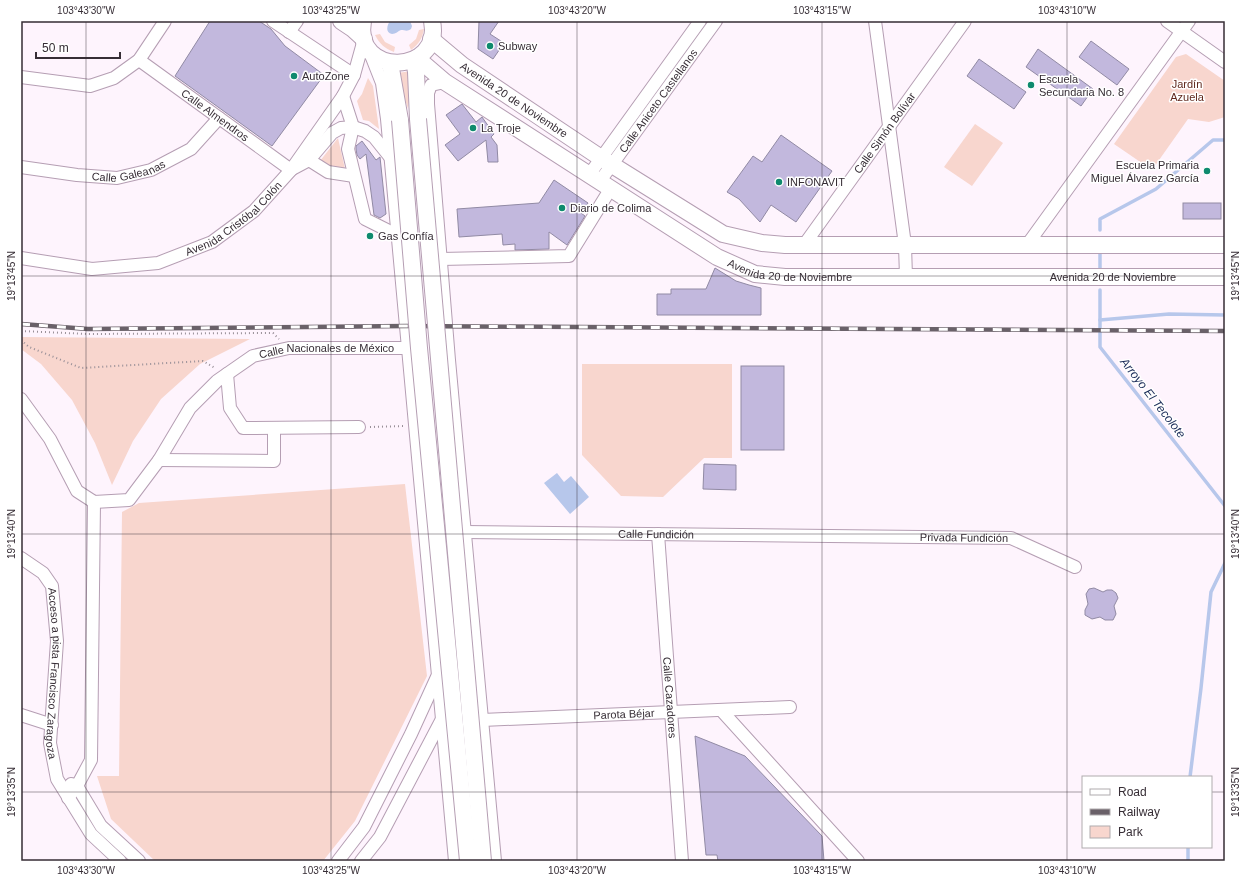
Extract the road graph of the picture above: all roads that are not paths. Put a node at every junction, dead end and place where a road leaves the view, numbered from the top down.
1 (164, 21) edge
2 (273, 21) edge
3 (297, 21) edge
4 (341, 21) edge
5 (363, 21) edge
6 (700, 21) edge
7 (716, 21) edge
8 (875, 21) edge
9 (965, 21) edge
10 (1167, 21) edge
11 (1189, 21) edge
12 (432, 26) edge
13 (1181, 31) junction
14 (289, 32) junction
15 (366, 44) junction
16 (415, 59) junction
17 (139, 60) junction
18 (1225, 62) edge
19 (390, 63) junction
20 (354, 75) junction
21 (21, 78) edge
22 (445, 82) junction
23 (343, 96) junction
24 (219, 118) junction
25 (889, 126) junction
26 (353, 127) junction
27 (390, 157) junction
28 (309, 160) junction
29 (606, 162) junction
30 (21, 167) edge
31 (291, 170) junction
32 (354, 176) junction
33 (600, 181) junction
34 (397, 235) junction
35 (804, 245) junction
36 (905, 245) junction
37 (1027, 245) junction
38 (1225, 245) edge
39 (21, 258) edge
40 (441, 259) junction
41 (906, 277) junction
42 (1225, 277) edge
43 (444, 296) junction
44 (403, 297) junction
45 (448, 339) junction
46 (409, 344) junction
47 (227, 374) junction
48 (21, 399) edge
49 (359, 427) road end
50 (274, 428) junction
51 (159, 460) junction
52 (94, 502) junction
53 (465, 532) junction
54 (658, 534) junction
55 (847, 536) joint
56 (21, 558) edge
57 (1074, 567) dead end
58 (438, 676) junction
59 (790, 707) dead end
60 (721, 710) junction
61 (671, 712) junction
62 (21, 715) edge
63 (442, 719) junction
64 (482, 720) junction
65 (52, 725) junction
66 (57, 779) junction
67 (77, 786) junction
68 (68, 798) junction
69 (364, 827) junction
70 (380, 837) junction
71 (120, 861) edge
72 (139, 861) edge
73 (338, 861) edge
74 (361, 861) edge
75 (456, 861) edge
76 (468, 861) edge
77 (483, 861) edge
78 (495, 861) edge
79 (682, 861) edge
80 (858, 861) edge

1 - 17 street
2 - 14 street
3 - 14 street
4 - 15 main road
5 - 15 main road
6 - 29 street, Calle Aniceto Castellanos
7 - 29 street, Calle Aniceto Castellanos
8 - 25 street
9 - 25 street, Calle Simón Bolívar
10 - 13 street
11 - 13 street
12 - 16 main road
12 - 29 main road, Avenida 20 de Noviembre
13 - 18 street
13 - 37 street
14 - 20 street
15 - 19 main road
15 - 20 street, Avenida Cristóbal Colón
15 - 27 street
16 - 19 main road
16 - 22 main road, Avenida 20 de Noviembre
16 - 77 main road, bridge
17 - 21 street
17 - 24 street, Calle Almendros
19 - 76 main road, bridge
20 - 23 street, Avenida Cristóbal Colón
22 - 33 main road, Avenida 20 de Noviembre
22 - 40 street
23 - 26 street
23 - 31 street, Avenida Cristóbal Colón
24 - 30 street, Calle Galeanas
24 - 31 street, Calle Almendros
25 - 35 street, Calle Simón Bolívar
25 - 36 street
26 - 27 street
26 - 28 street
26 - 32 street
27 - 34 street
28 - 31 street
28 - 32 street
29 - 33 street, Calle Aniceto Castellanos
29 - 35 main road, Avenida 20 de Noviembre
31 - 39 street, Avenida Cristóbal Colón
32 - 34 street
33 - 40 street, Calle Aniceto Castellanos
33 - 41 main road, Avenida 20 de Noviembre
34 - 44 street
35 - 36 main road, Avenida 20 de Noviembre
36 - 37 main road, Avenida 20 de Noviembre
36 - 41 street
37 - 38 main road, Avenida 20 de Noviembre
40 - 43 street
41 - 42 main road, Avenida 20 de Noviembre
43 - 44 street
43 - 45 street
44 - 46 street
45 - 46 street
45 - 53 street
46 - 47 street, Calle Nacionales de México
46 - 58 street
47 - 50 street
47 - 51 street, Calle Nacionales de México
48 - 52 street
49 - 50 street
50 - 51 street
51 - 52 street, Calle Nacionales de México
52 - 67 street
53 - 54 street, Calle Fundición
53 - 64 street
54 - 55 street, Calle Fundición
54 - 61 street, Calle Cazadores
55 - 57 street, Privada Fundición
56 - 65 street, Acceso a pista Francisco Zaragoza
58 - 63 street
58 - 69 street
59 - 60 street, Parota Béjar
60 - 61 street, Parota Béjar
60 - 80 street
61 - 64 street, Parota Béjar
61 - 79 street, Calle Cazadores
62 - 65 street
63 - 70 street
63 - 75 street
64 - 78 street
65 - 66 street, Acceso a pista Francisco Zaragoza
66 - 67 street
66 - 68 street, Acceso a pista Francisco Zaragoza
67 - 68 street
67 - 72 street
68 - 71 street, Acceso a pista Francisco Zaragoza
69 - 70 street
69 - 73 street
70 - 74 street

